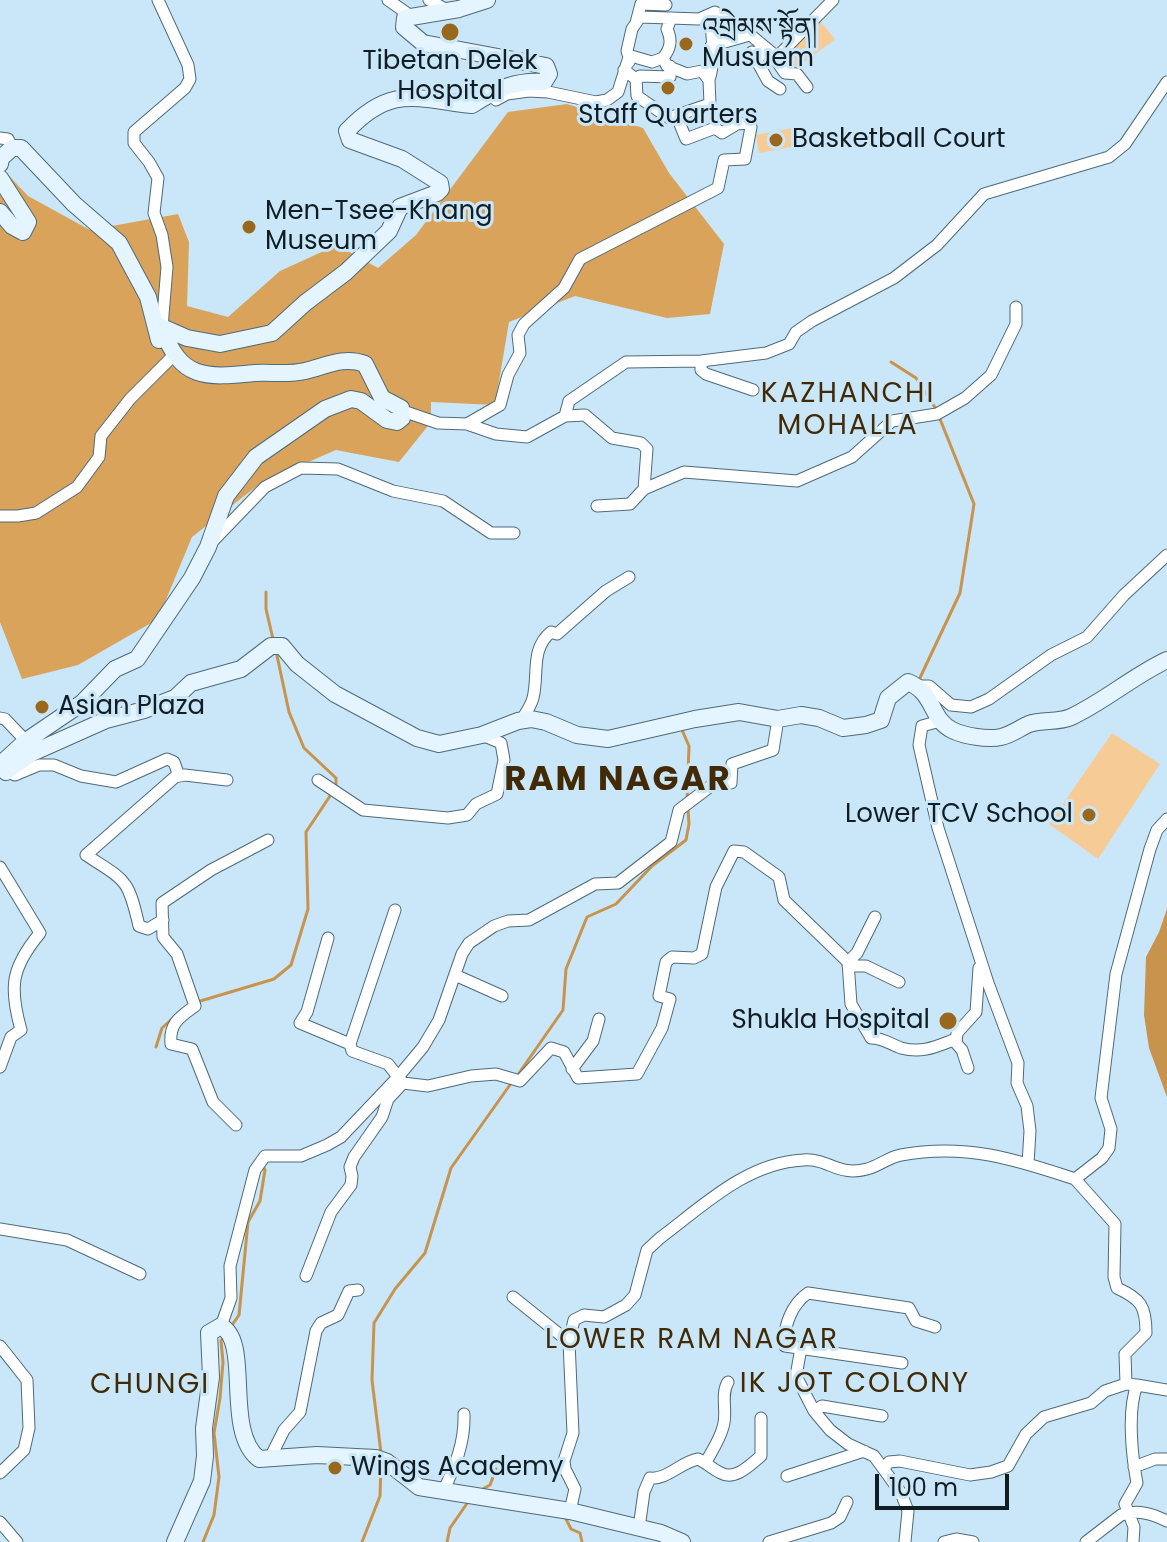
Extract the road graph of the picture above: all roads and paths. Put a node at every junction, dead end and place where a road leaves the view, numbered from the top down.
1 (158, 0) edge
2 (388, 0) edge
3 (429, 0) edge
4 (487, 0) edge
5 (833, 0) edge
6 (666, 5) dead end
7 (447, 10) junction
8 (710, 15) junction
9 (411, 16) junction
10 (669, 23) junction
11 (636, 24) junction
12 (746, 36) dead end
13 (632, 39) dead end
14 (711, 46) junction
15 (666, 62) junction
16 (625, 70) junction
17 (709, 80) junction
18 (636, 81) junction
19 (1167, 82) edge
20 (807, 87) dead end
21 (780, 89) dead end
22 (472, 105) junction
23 (677, 117) junction
24 (6, 143) edge
25 (0, 164) edge
26 (0, 178) edge
27 (0, 212) edge
28 (1016, 307) dead end
29 (162, 327) junction
30 (170, 359) junction
31 (701, 361) junction
32 (205, 374) junction
33 (753, 390) dead end
34 (403, 411) junction
35 (565, 416) junction
36 (467, 424) junction
37 (644, 489) junction
38 (597, 506) dead end
39 (0, 516) edge
40 (514, 533) dead end
41 (208, 547) junction
42 (1167, 555) edge
43 (629, 577) dead end
44 (1167, 660) edge
45 (919, 686) junction
46 (0, 718) edge
47 (778, 719) junction
48 (521, 721) junction
49 (940, 721) junction
50 (482, 735) junction
51 (26, 741) junction
52 (2, 770) edge
53 (179, 776) junction
54 (227, 780) dead end
55 (318, 780) dead end
56 (1167, 819) edge
57 (268, 840) dead end
58 (0, 867) edge
59 (395, 910) dead end
60 (875, 917) dead end
61 (163, 920) junction
62 (328, 938) dead end
63 (979, 956) junction
64 (848, 964) junction
65 (455, 975) junction
66 (899, 982) dead end
67 (502, 996) dead end
68 (599, 1019) dead end
69 (956, 1039) junction
70 (350, 1044) junction
71 (0, 1067) edge
72 (968, 1068) dead end
73 (572, 1069) junction
74 (401, 1080) junction
75 (236, 1125) dead end
76 (1028, 1164) junction
77 (1075, 1179) junction
78 (0, 1229) edge
79 (140, 1274) dead end
80 (306, 1276) dead end
81 (358, 1290) dead end
82 (513, 1297) dead end
83 (935, 1327) dead end
84 (225, 1328) junction
85 (569, 1342) junction
86 (0, 1346) edge
87 (801, 1348) junction
88 (902, 1363) dead end
89 (728, 1382) dead end
90 (1131, 1385) junction
91 (1167, 1390) edge
92 (814, 1411) junction
93 (464, 1414) dead end
94 (882, 1416) dead end
95 (761, 1418) dead end
96 (864, 1451) junction
97 (1167, 1459) edge
98 (269, 1460) junction
99 (706, 1462) junction
100 (1134, 1467) junction
101 (884, 1468) junction
102 (0, 1473) edge
103 (787, 1476) dead end
104 (443, 1492) junction
105 (847, 1502) dead end
106 (570, 1511) junction
107 (1128, 1513) junction
108 (1167, 1521) edge
109 (0, 1522) edge
110 (639, 1528) junction
111 (17, 1542) edge
112 (175, 1542) edge
113 (682, 1542) edge
114 (769, 1542) edge
115 (905, 1542) edge
116 (944, 1542) edge
117 (973, 1542) edge
118 (1086, 1542) edge
119 (1133, 1542) edge

1 - 29 street
2 - 9 street
3 - 7 street
4 - 7 street
5 - 8 street
6 - 11 street
7 - 9 street
8 - 10 street
8 - 14 street
9 - 22 street
10 - 11 street
10 - 13 street
10 - 15 street
11 - 16 street
12 - 14 street
14 - 17 street
15 - 16 street
15 - 17 street
15 - 18 street
16 - 18 street
16 - 22 street
17 - 23 street
18 - 23 street
19 - 31 street
20 - 21 street
22 - 29 street
23 - 36 street
24 - 25 street
24 - 30 street
26 - 27 street
28 - 37 street
29 - 32 street
30 - 32 street
30 - 39 street
31 - 33 street
31 - 35 street
32 - 34 street
34 - 36 street
34 - 41 street
35 - 36 street
35 - 37 street
37 - 38 street
40 - 41 street
41 - 51 street
42 - 45 street
43 - 48 street
44 - 49 street
45 - 47 street
45 - 49 street
46 - 51 street
47 - 48 street
47 - 65 street
48 - 50 street
49 - 63 street
50 - 52 street
50 - 55 street
51 - 52 street
52 - 53 street
53 - 54 street
53 - 61 street
56 - 77 street
57 - 61 street
58 - 71 street
59 - 70 street
60 - 64 street
61 - 75 street
62 - 70 street
63 - 69 street
63 - 76 street
64 - 66 street
64 - 69 street
64 - 73 street
65 - 67 street
65 - 74 street
68 - 73 street
69 - 72 street
70 - 74 street
73 - 74 street
74 - 80 street
74 - 84 street
76 - 77 street
76 - 85 street
77 - 90 street
78 - 79 street
81 - 98 street
82 - 85 street
83 - 87 street
84 - 98 street
84 - 112 street
85 - 106 street
86 - 102 street
87 - 88 street
87 - 92 street
89 - 99 street
90 - 91 street
90 - 100 street
90 - 101 street
92 - 94 street
92 - 96 street
93 - 104 street
95 - 99 street
96 - 101 street
96 - 103 street
97 - 100 street
98 - 104 street
99 - 110 street
100 - 107 street
101 - 115 street
104 - 106 street
105 - 114 street
106 - 110 street
107 - 108 street
107 - 118 street
107 - 119 street
109 - 111 street
110 - 113 street
116 - 117 street

